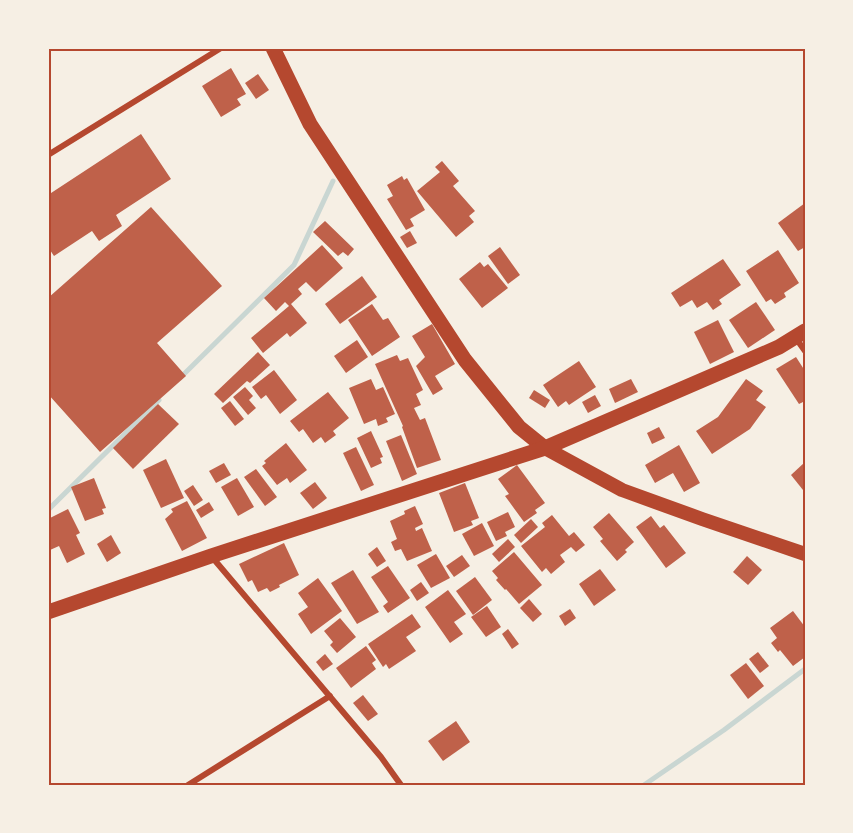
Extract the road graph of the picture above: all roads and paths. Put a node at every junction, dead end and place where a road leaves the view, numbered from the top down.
1 (221, 48) edge
2 (273, 48) edge
3 (48, 155) edge
4 (800, 334) edge
5 (805, 351) edge
6 (545, 448) junction
7 (805, 554) edge
8 (211, 556) junction
9 (48, 612) edge
10 (330, 696) junction
11 (188, 785) edge
12 (401, 785) edge

1 - 3 street
2 - 6 highway
4 - 5 street
4 - 6 highway
6 - 7 main road
6 - 8 highway
8 - 9 highway
8 - 10 street
10 - 11 street
10 - 12 street

